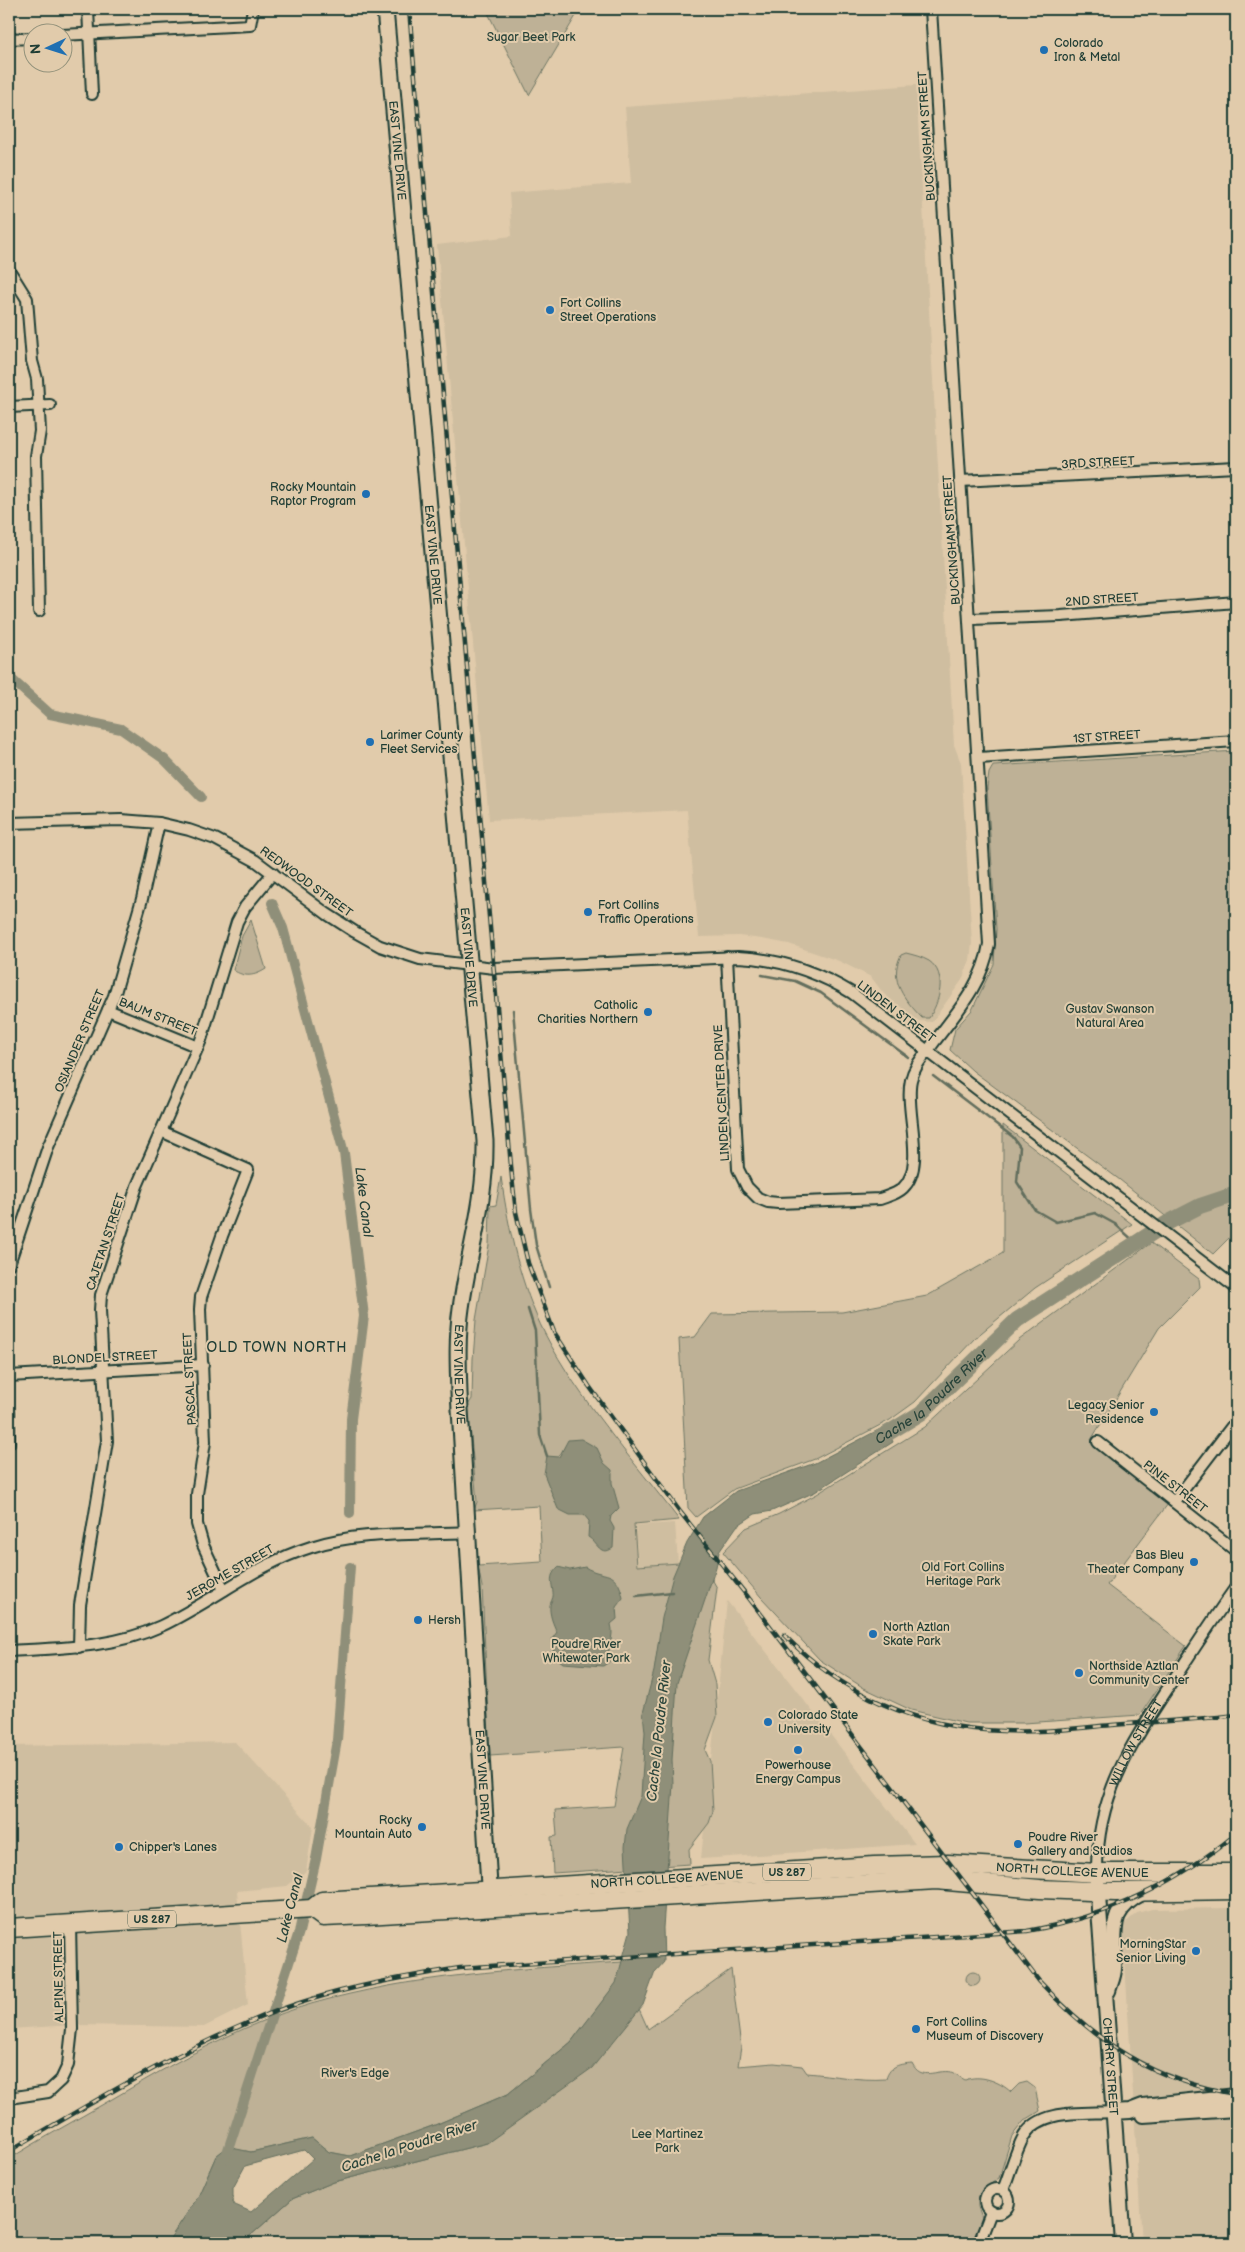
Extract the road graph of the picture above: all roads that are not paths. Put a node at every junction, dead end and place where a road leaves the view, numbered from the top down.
1 (88, 9) edge
2 (253, 9) edge
3 (385, 9) edge
4 (931, 9) edge
5 (89, 34) junction
6 (72, 35) edge
7 (22, 38) edge
8 (9, 39) edge
9 (92, 94) dead end
10 (9, 270) edge
11 (50, 405) dead end
12 (38, 406) junction
13 (9, 408) edge
14 (1236, 467) edge
15 (960, 481) junction
16 (1236, 602) edge
17 (39, 611) dead end
18 (970, 619) junction
19 (1236, 741) edge
20 (979, 758) junction
21 (9, 823) edge
22 (159, 823) junction
23 (272, 873) junction
24 (727, 957) junction
25 (468, 966) junction
26 (108, 1010) junction
27 (198, 1047) junction
28 (928, 1051) junction
29 (161, 1131) junction
30 (9, 1264) edge
31 (1236, 1288) edge
32 (202, 1365) junction
33 (103, 1371) junction
34 (9, 1376) edge
35 (9, 1412) edge
36 (1236, 1422) edge
37 (1098, 1442) dead end
38 (9, 1444) edge
39 (1174, 1502) junction
40 (469, 1532) junction
41 (1236, 1551) edge
42 (1236, 1588) edge
43 (224, 1590) junction
44 (78, 1647) junction
45 (9, 1651) edge
46 (1236, 1865) edge
47 (1097, 1873) junction
48 (1213, 1873) junction
49 (1236, 1873) edge
50 (701, 1886) junction
51 (1236, 1890) edge
52 (1098, 1891) junction
53 (1144, 1892) junction
54 (490, 1899) junction
55 (70, 1924) junction
56 (9, 1928) edge
57 (1105, 1999) junction
58 (1236, 2096) edge
59 (9, 2098) edge
60 (1236, 2109) edge
61 (1130, 2111) junction
62 (1113, 2112) junction
63 (1003, 2190) junction
64 (991, 2212) junction
65 (979, 2243) edge
66 (1123, 2243) edge

1 - 5 street
2 - 5 street
3 - 25 main road, EAST VINE DRIVE
4 - 15 street, BUCKINGHAM STREET
5 - 6 street
5 - 9 street
7 - 8 street
10 - 12 street
11 - 12 street
12 - 13 street
12 - 17 street
14 - 15 street, 3RD STREET
15 - 18 street, BUCKINGHAM STREET
16 - 18 street, 2ND STREET
18 - 20 street, BUCKINGHAM STREET
19 - 20 street, 1ST STREET
20 - 28 street, BUCKINGHAM STREET
21 - 22 street, REDWOOD STREET
22 - 23 street, REDWOOD STREET
22 - 26 street, OSIANDER STREET
23 - 25 street, REDWOOD STREET
23 - 27 street, CAJETAN STREET
24 - 25 street, LINDEN STREET
24 - 28 street, LINDEN STREET
24 - 28 street, LINDEN CENTER DRIVE
25 - 40 main road, EAST VINE DRIVE
26 - 27 street, BAUM STREET
26 - 30 street, OSIANDER STREET
27 - 29 street, CAJETAN STREET
28 - 31 street, LINDEN STREET
29 - 32 street, PASCAL STREET
29 - 33 street, CAJETAN STREET
32 - 33 street, BLONDEL STREET
32 - 43 street, PASCAL STREET
33 - 34 street, BLONDEL STREET
33 - 44 street, CAJETAN STREET
35 - 38 street
36 - 39 street
37 - 39 street, PINE STREET
39 - 41 street, PINE STREET
40 - 43 street, JEROME STREET
40 - 54 main road, EAST VINE DRIVE
42 - 47 street, WILLOW STREET
43 - 44 street, JEROME STREET
44 - 45 street, JEROME STREET
46 - 48 highway
47 - 48 highway, NORTH COLLEGE AVENUE / US 287
47 - 50 highway, NORTH COLLEGE AVENUE / US 287
47 - 52 street, WILLOW STREET
48 - 49 highway, NORTH COLLEGE AVENUE / US 287
50 - 52 highway, NORTH COLLEGE AVENUE / US 287
50 - 54 highway, NORTH COLLEGE AVENUE / US 287
51 - 53 highway, NORTH COLLEGE AVENUE / US 287
52 - 53 highway, NORTH COLLEGE AVENUE / US 287
52 - 57 street, CHERRY STREET
53 - 57 street
54 - 55 highway, NORTH COLLEGE AVENUE / US 287
55 - 56 highway, NORTH COLLEGE AVENUE / US 287
55 - 59 street, ALPINE STREET
57 - 62 street, CHERRY STREET
58 - 61 street
60 - 61 street
61 - 62 street
62 - 63 street
62 - 66 street, CHERRY STREET
63 - 64 street
63 - 64 street
64 - 65 street

